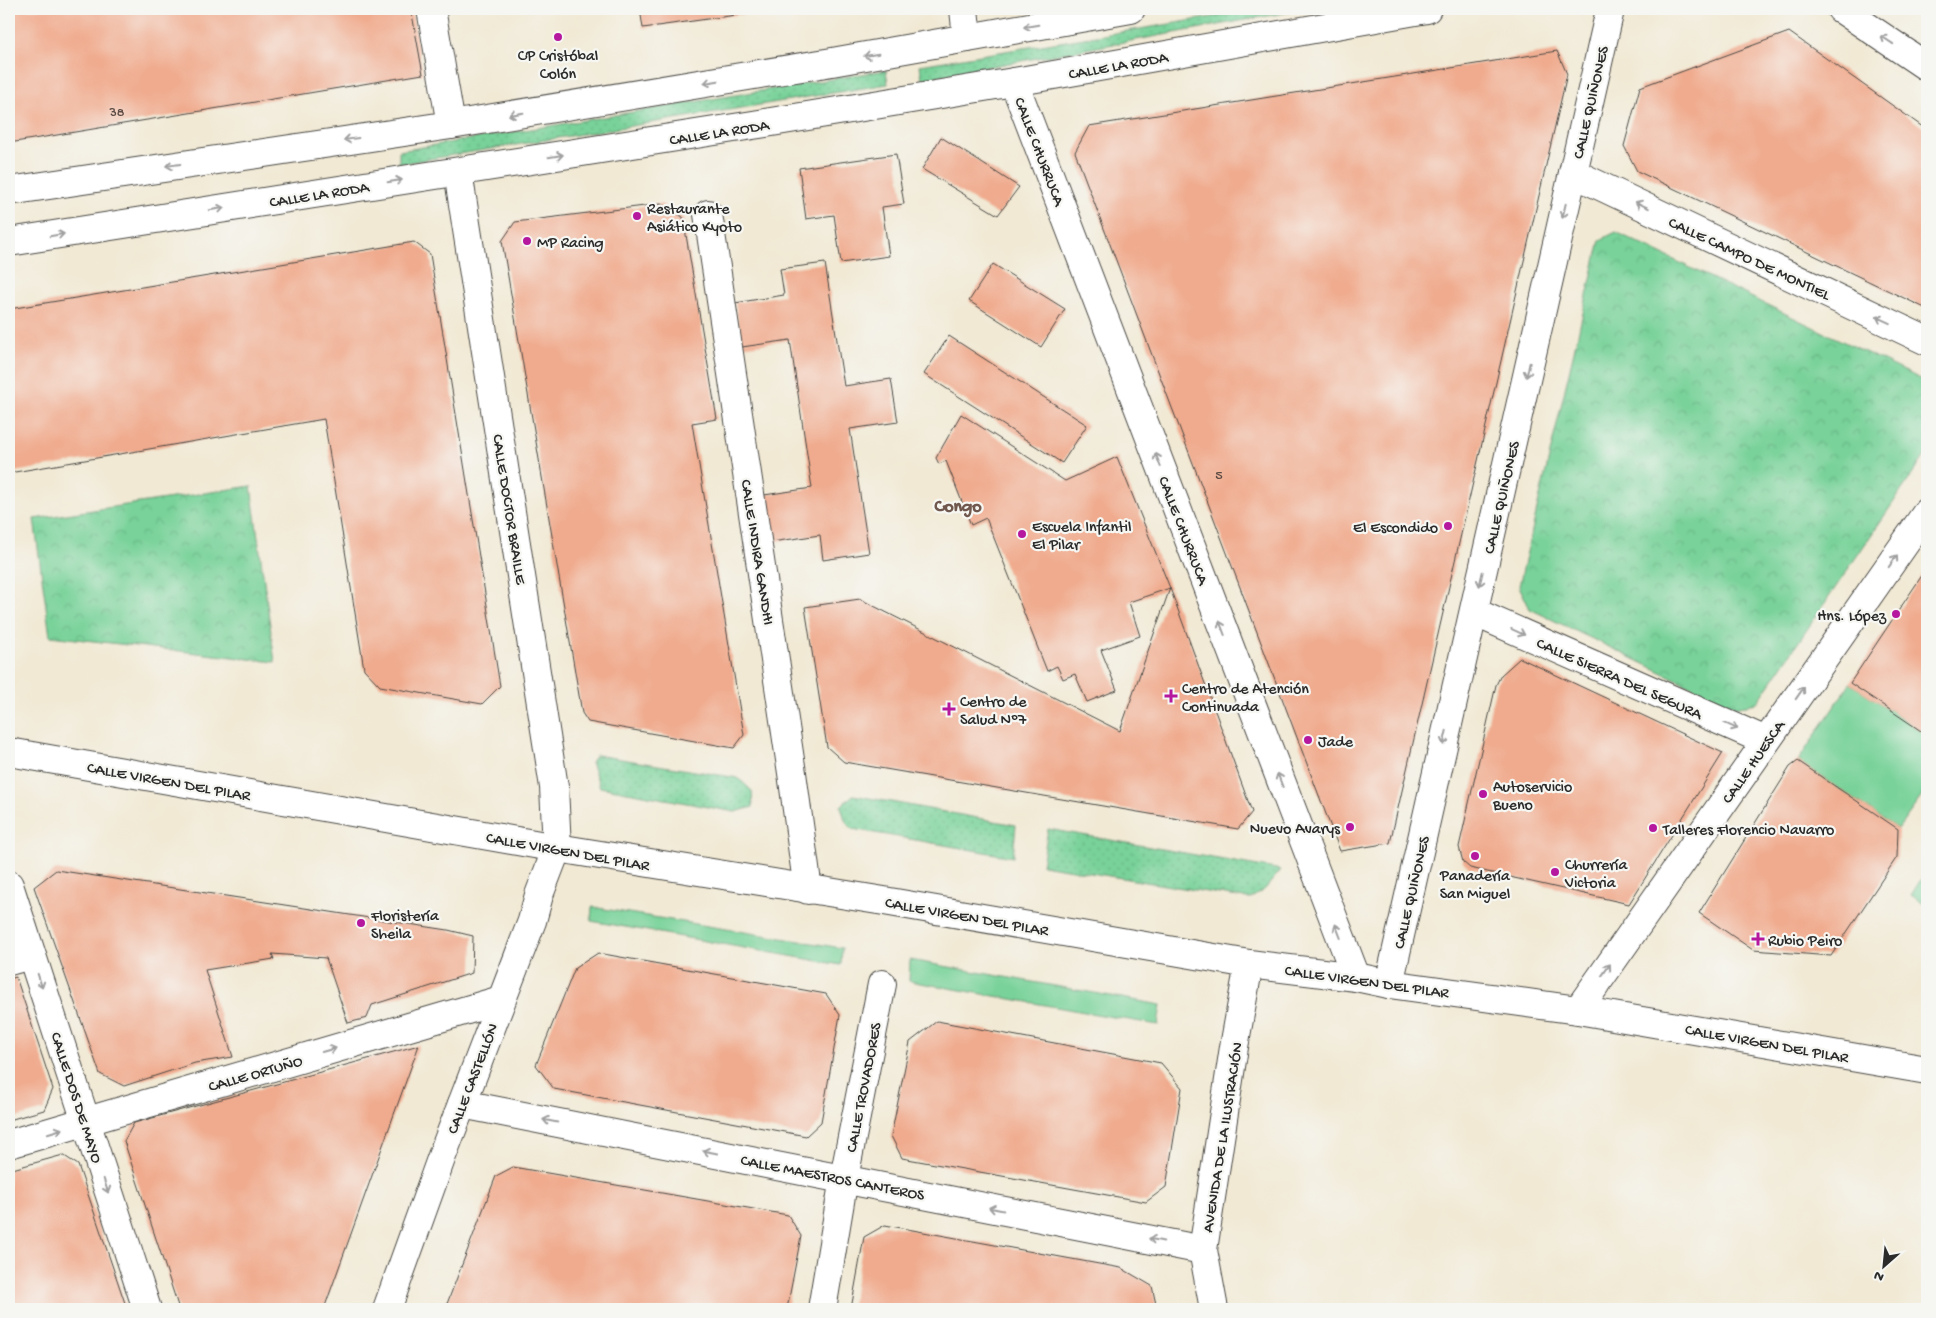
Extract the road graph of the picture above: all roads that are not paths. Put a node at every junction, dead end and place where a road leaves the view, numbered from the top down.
1 (431, 9) edge
2 (964, 9) edge
3 (1131, 9) edge
4 (1427, 9) edge
5 (1610, 9) edge
6 (1841, 9) edge
7 (967, 38) junction
8 (1927, 67) edge
9 (1014, 82) junction
10 (451, 125) junction
11 (458, 172) junction
12 (1573, 173) junction
13 (9, 191) edge
14 (708, 214) dead end
15 (9, 242) edge
16 (1927, 341) edge
17 (1927, 512) edge
18 (1474, 612) junction
19 (1766, 741) junction
20 (9, 752) edge
21 (557, 848) junction
22 (9, 885) edge
23 (808, 890) junction
24 (20, 958) edge
25 (1250, 964) junction
26 (1356, 977) junction
27 (882, 984) dead end
28 (1390, 984) junction
29 (501, 1000) junction
30 (1578, 1010) junction
31 (1927, 1070) edge
32 (462, 1104) junction
33 (85, 1122) junction
34 (9, 1144) edge
35 (844, 1178) junction
36 (1204, 1250) junction
37 (147, 1309) edge
38 (387, 1309) edge
39 (822, 1309) edge
40 (1214, 1309) edge

1 - 10 street
2 - 7 street
3 -> 7 street
4 - 9 street, CALLE LA RODA
5 - 12 street, CALLE QUIÑONES
8 -> 6 street
7 -> 10 street
11 -> 9 street, CALLE LA RODA
26 -> 9 street, CALLE CHURRUCA
10 -> 13 street
15 -> 11 street, CALLE LA RODA
11 - 21 street, CALLE DOCTOR BRAILLE
16 -> 12 street, CALLE CAMPO DE MONTIEL
12 -> 18 street, CALLE QUIÑONES
14 - 23 street, CALLE INDIRA GANDHI
19 -> 17 street, CALLE HUESCA
18 -> 19 street, CALLE SIERRA DEL SEGURA
18 -> 28 street, CALLE QUIÑONES
30 -> 19 street, CALLE HUESCA
20 - 21 street, CALLE VIRGEN DEL PILAR
21 - 23 street, CALLE VIRGEN DEL PILAR
21 - 29 street, CALLE CASTELLÓN
22 - 24 street, CALLE DOS DE MAYO
23 - 25 street, CALLE VIRGEN DEL PILAR
24 -> 33 street, CALLE DOS DE MAYO
25 - 26 street, CALLE VIRGEN DEL PILAR
25 - 36 street, AVENIDA DE LA ILUSTRACIÓN
26 - 28 street, CALLE VIRGEN DEL PILAR
27 - 35 street, CALLE TROVADORES
28 - 30 street, CALLE VIRGEN DEL PILAR
29 - 32 street, CALLE CASTELLÓN
33 -> 29 street, CALLE ORTUÑO
30 - 31 street, CALLE VIRGEN DEL PILAR
35 -> 32 street, CALLE MAESTROS CANTEROS
32 - 38 street, CALLE CASTELLÓN
34 -> 33 street, CALLE ORTUÑO
33 -> 37 street, CALLE DOS DE MAYO
36 -> 35 street, CALLE MAESTROS CANTEROS
35 - 39 street, CALLE TROVADORES
36 - 40 street, AVENIDA DE LA ILUSTRACIÓN

